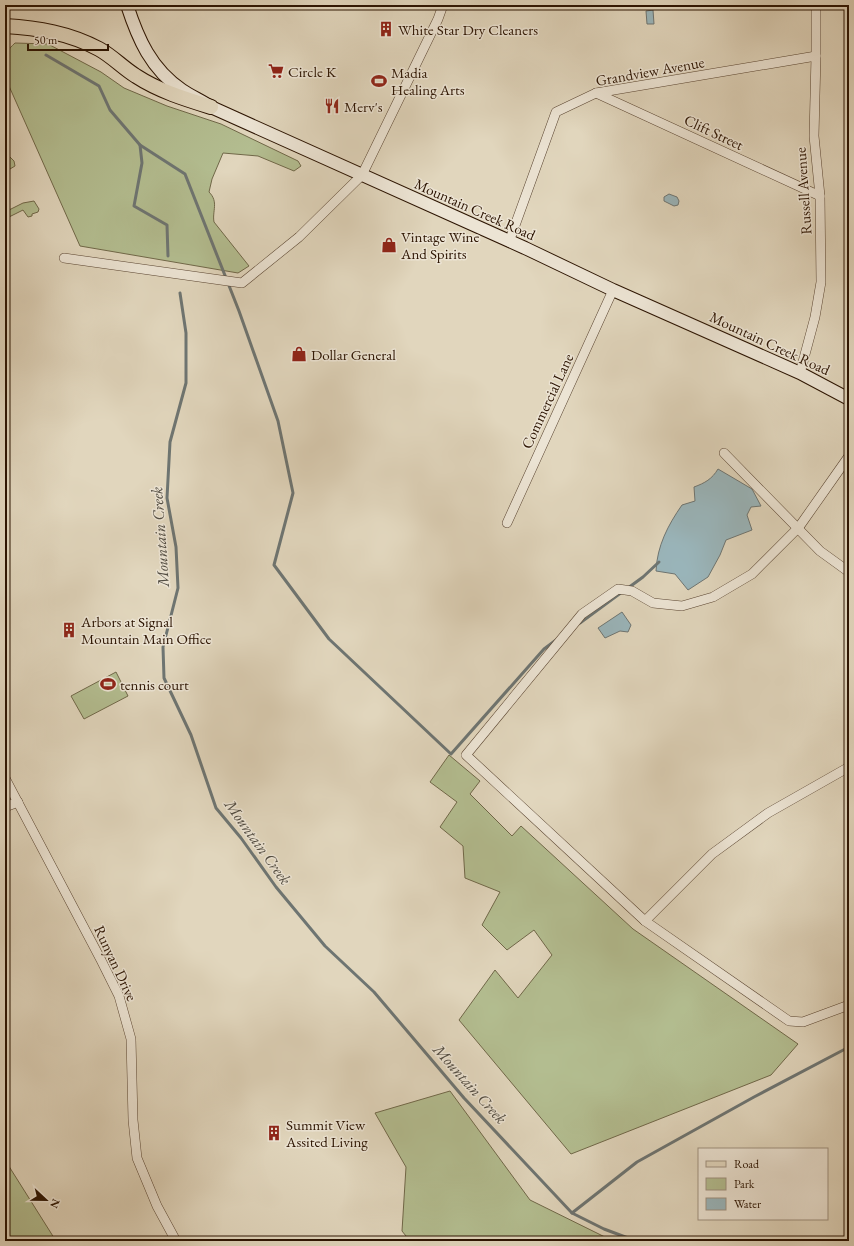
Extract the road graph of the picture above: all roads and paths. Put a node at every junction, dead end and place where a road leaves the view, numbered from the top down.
1 (127, 5) edge
2 (442, 5) edge
3 (816, 5) edge
4 (5, 26) edge
5 (816, 56) junction
6 (596, 93) junction
7 (212, 107) junction
8 (362, 175) junction
9 (820, 196) junction
10 (510, 242) junction
11 (64, 258) dead end
12 (613, 290) junction
13 (800, 373) junction
14 (849, 399) edge
15 (724, 453) dead end
16 (849, 456) edge
17 (507, 523) dead end
18 (799, 527) junction
19 (849, 572) edge
20 (849, 767) edge
21 (5, 779) edge
22 (18, 802) junction
23 (5, 807) edge
24 (645, 921) junction
25 (849, 1005) edge
26 (176, 1241) edge

1 - 7 main road, Mountain Creek Road
2 - 8 street
3 - 5 street, Russell Avenue
4 - 7 main road
5 - 6 street, Grandview Avenue
5 - 9 street, Russell Avenue
6 - 9 street, Clift Street
6 - 10 street, Grandview Avenue
7 - 8 main road, Mountain Creek Road
8 - 10 main road, Mountain Creek Road
8 - 11 street
9 - 13 street, Russell Avenue
10 - 12 main road, Mountain Creek Road
12 - 13 main road, Mountain Creek Road
12 - 17 street, Commercial Lane
13 - 14 main road, Mountain Creek Road
15 - 18 street
16 - 18 street
18 - 19 street
18 - 24 street
20 - 24 street
21 - 22 street, Runyan Drive
22 - 23 street
22 - 26 street, Runyan Drive
24 - 25 street

